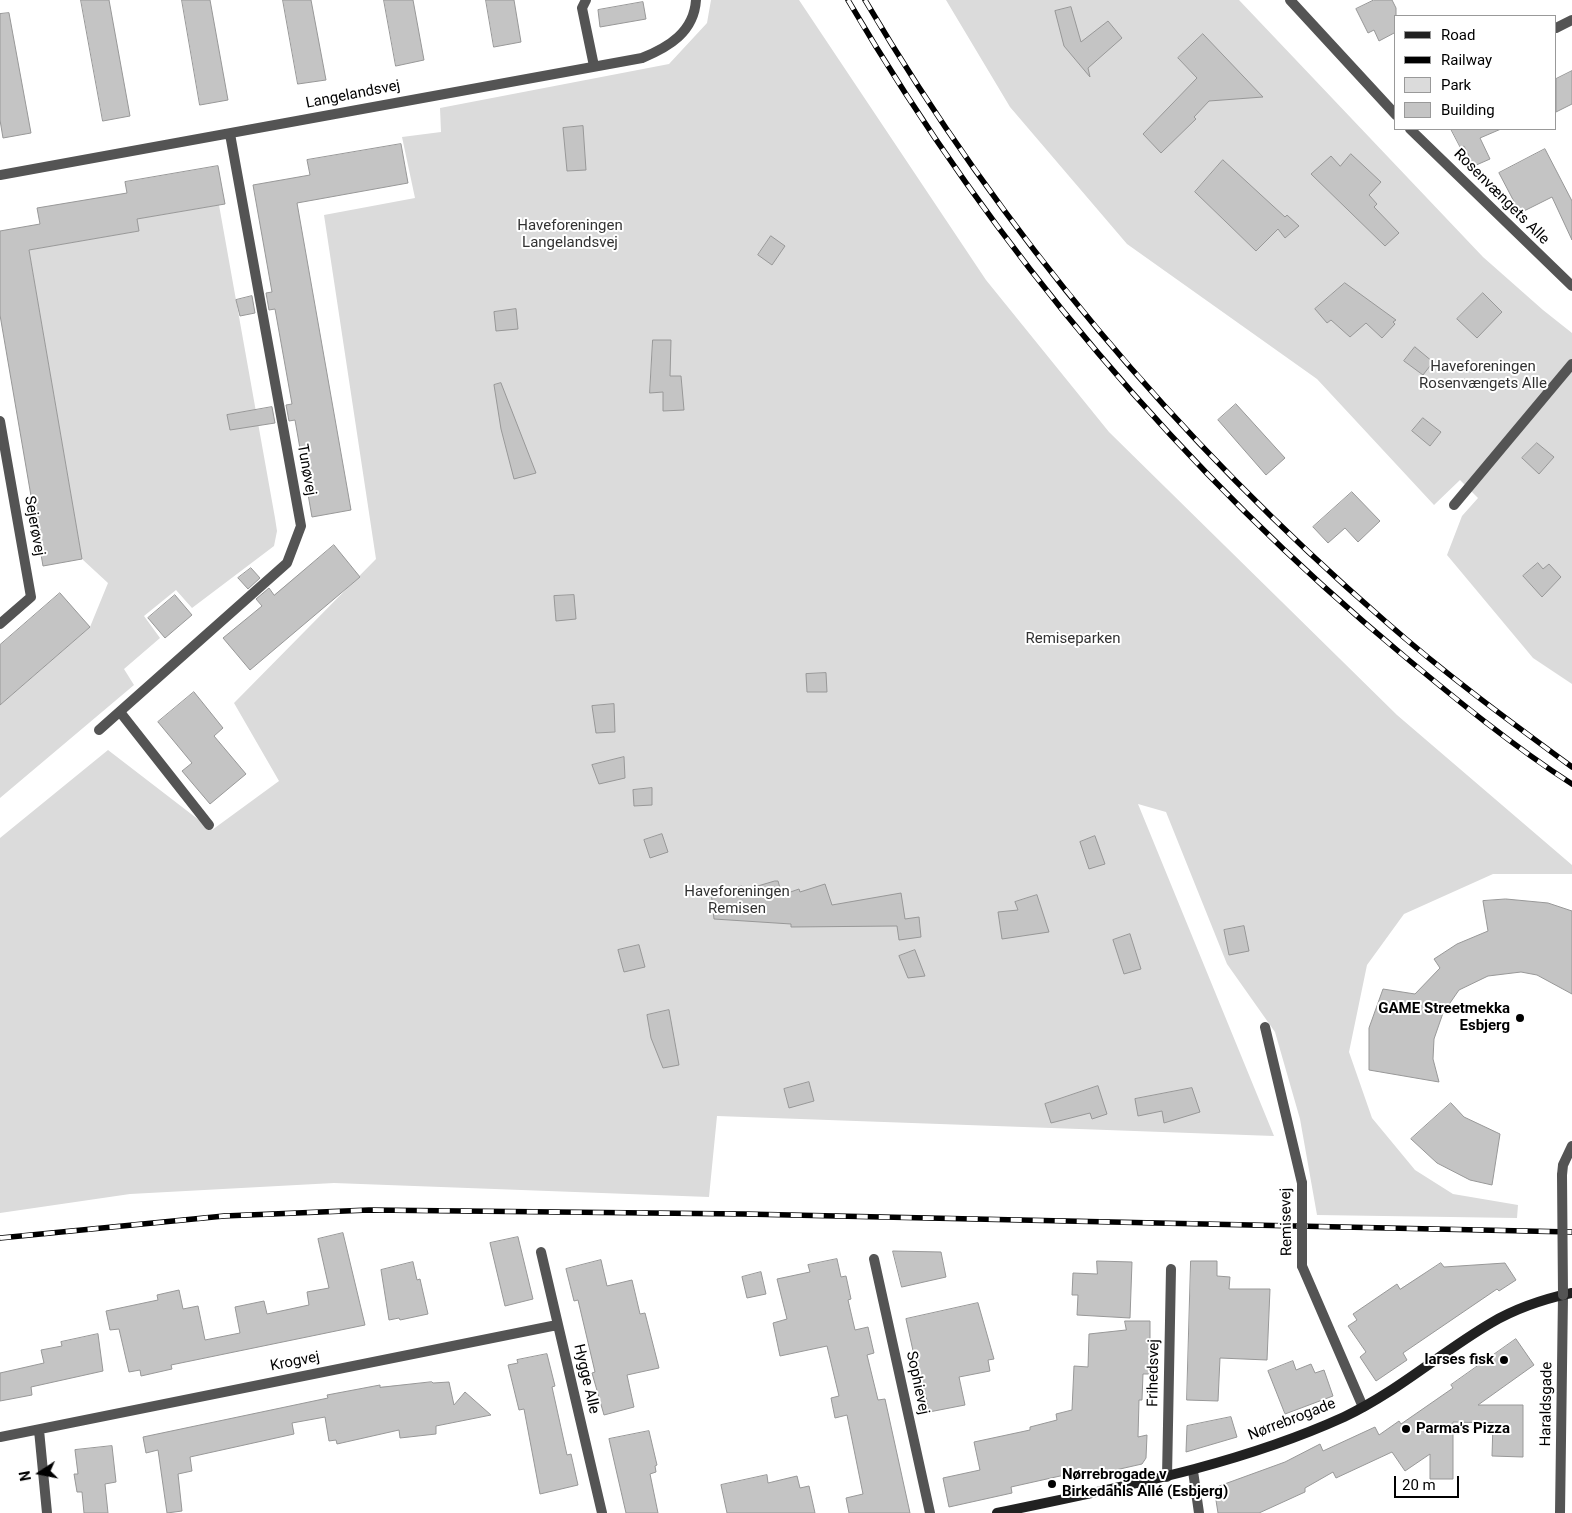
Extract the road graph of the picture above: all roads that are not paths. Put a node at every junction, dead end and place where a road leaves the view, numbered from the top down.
1 (696, 0) edge
2 (1290, 0) edge
3 (583, 3) edge
4 (1572, 20) edge
5 (1557, 28) edge
6 (594, 66) junction
7 (1394, 112) edge
8 (1411, 130) edge
9 (230, 134) junction
10 (0, 175) edge
11 (1572, 286) edge
12 (1572, 364) edge
13 (0, 421) edge
14 (1454, 506) dead end
15 (0, 624) edge
16 (120, 712) junction
17 (99, 730) dead end
18 (209, 825) dead end
19 (1265, 1028) dead end
20 (1572, 1146) edge
21 (541, 1252) dead end
22 (874, 1258) dead end
23 (1171, 1269) dead end
24 (1567, 1294) edge
25 (557, 1325) junction
26 (1363, 1407) junction
27 (39, 1430) junction
28 (0, 1437) edge
29 (1194, 1471) junction
30 (1167, 1477) junction
31 (48, 1513) edge
32 (602, 1513) edge
33 (930, 1513) edge
34 (997, 1513) edge
35 (1199, 1513) edge
36 (1560, 1513) edge

1 - 6 street, Langelandsvej
2 - 7 street
3 - 6 street
4 - 5 street
6 - 9 street, Langelandsvej
8 - 11 street, Rosenvængets Alle
9 - 10 street, Langelandsvej
9 - 16 street, Tunøvej
12 - 14 street
13 - 15 street, Sejerøvej
16 - 17 street, Tunøvej
16 - 18 street
19 - 26 street, Remisevej, bridge
20 - 24 street, Haraldsgade, bridge
21 - 25 street, Hygge Alle
22 - 33 street, Sophievej
23 - 30 street, Frihedsvej
24 - 26 street, Nørrebrogade
24 - 36 street, Haraldsgade
25 - 27 street, Krogvej
25 - 32 street, Hygge Alle
26 - 29 street, Nørrebrogade
27 - 28 street, Krogvej
27 - 31 street
29 - 30 street, Nørrebrogade
29 - 35 street
30 - 34 street, Nørrebrogade

